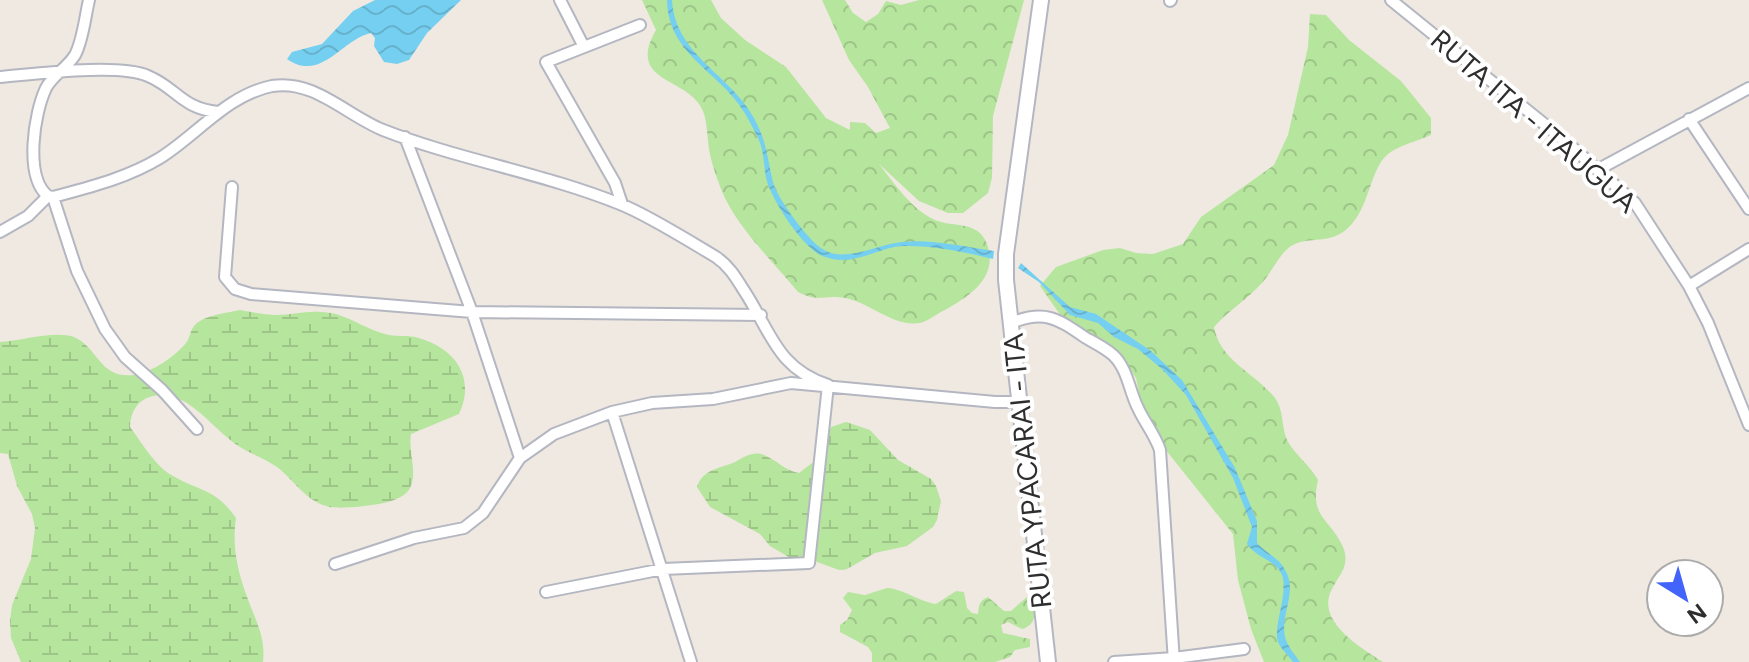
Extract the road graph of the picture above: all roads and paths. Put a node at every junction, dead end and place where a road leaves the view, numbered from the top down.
1 (89, 0) edge
2 (560, 0) edge
3 (1041, 0) edge
4 (1391, 0) edge
5 (640, 25) dead end
6 (584, 47) junction
7 (57, 72) junction
8 (0, 77) edge
9 (1749, 88) edge
10 (218, 112) junction
11 (1689, 119) junction
12 (405, 137) junction
13 (1599, 169) junction
14 (232, 187) dead end
15 (50, 197) junction
16 (622, 204) junction
17 (1749, 209) edge
18 (0, 232) edge
19 (1749, 249) edge
20 (1689, 286) junction
21 (472, 312) junction
22 (761, 315) junction
23 (1011, 323) junction
24 (828, 385) junction
25 (1020, 402) junction
26 (612, 412) junction
27 (1749, 425) edge
28 (197, 429) dead end
29 (520, 458) junction
30 (335, 564) dead end
31 (663, 569) junction
32 (546, 592) dead end
33 (1244, 649) dead end
34 (1174, 660) edge
35 (691, 662) edge
36 (1048, 662) edge
37 (1114, 662) edge

1 - 7 street
2 - 6 street
3 - 23 street, RUTA YPACARAI - ITA
4 - 13 street, RUTA ITA - ITAUGUA
5 - 6 street
6 - 16 street
7 - 8 street
7 - 10 street
7 - 15 street
9 - 11 street
10 - 12 street
10 - 15 street
11 - 13 street
11 - 17 street
12 - 16 street
12 - 21 street
13 - 20 street, RUTA ITA - ITAUGUA
14 - 21 street
15 - 18 street
15 - 28 street
16 - 22 street
19 - 20 street
20 - 27 street, RUTA ITA - ITAUGUA
21 - 22 street
21 - 29 street
22 - 24 street
23 - 25 street, RUTA YPACARAI - ITA
23 - 34 street
24 - 25 street
24 - 26 street
24 - 31 street
25 - 36 street, RUTA YPACARAI - ITA
26 - 29 street
26 - 31 street
29 - 30 street
31 - 32 street
31 - 35 street
33 - 34 street
34 - 37 street

